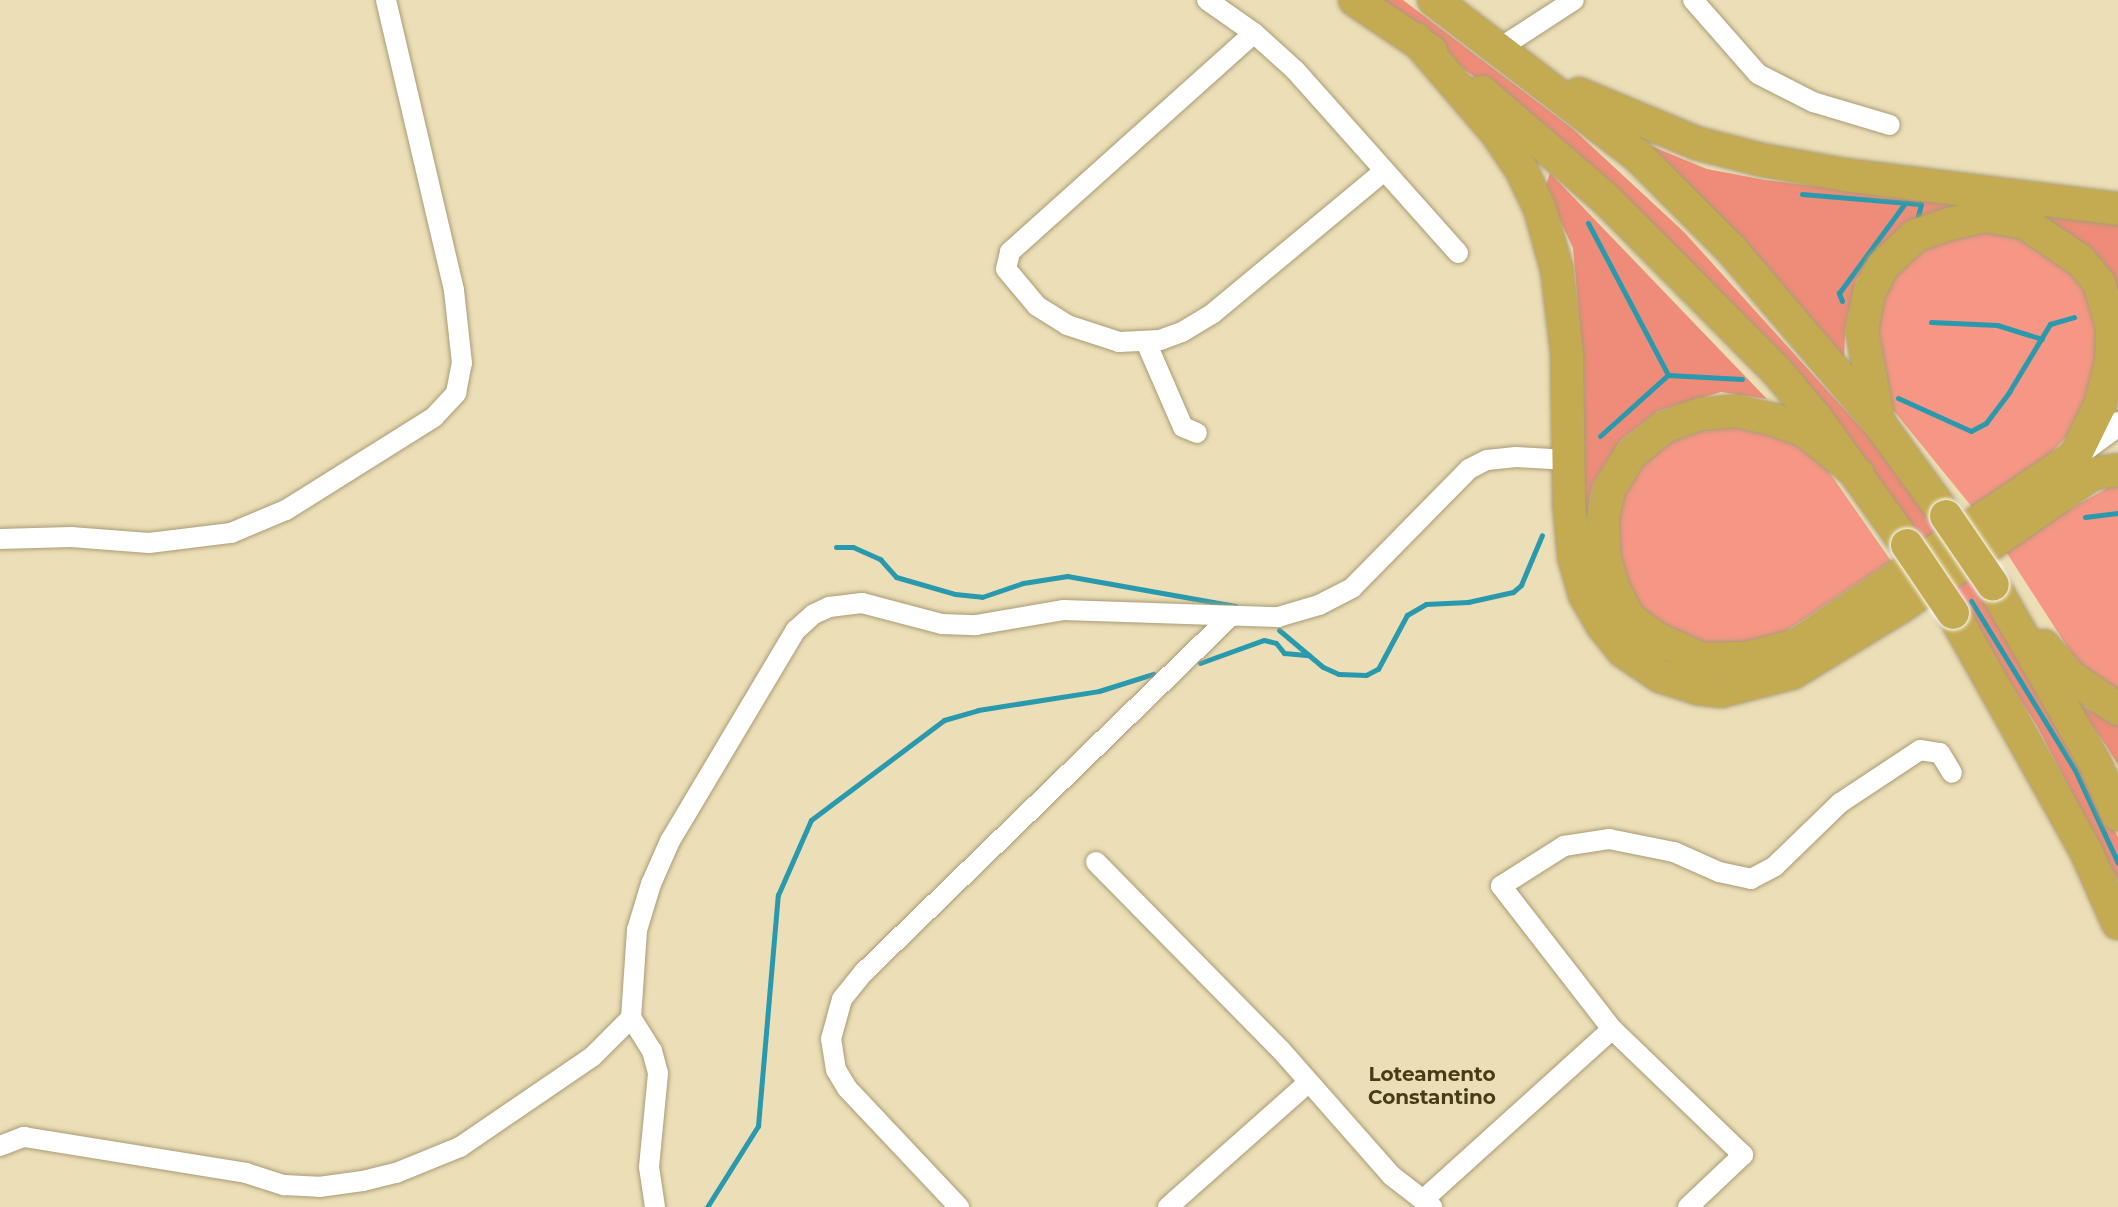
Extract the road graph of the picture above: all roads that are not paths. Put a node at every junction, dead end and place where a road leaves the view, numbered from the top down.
1 (386, 0) edge
2 (1208, 0) edge
3 (1355, 0) edge
4 (1434, 0) edge
5 (1574, 0) edge
6 (1693, 0) edge
7 (1254, 33) junction
8 (1416, 39) junction
9 (1500, 48) junction
10 (1528, 70) junction
11 (1890, 125) dead end
12 (1384, 171) junction
13 (2118, 209) edge
14 (1458, 254) dead end
15 (1146, 342) junction
16 (1879, 423) junction
17 (2118, 424) edge
18 (1197, 432) dead end
19 (2118, 456) edge
20 (1569, 460) junction
21 (2095, 466) edge
22 (1858, 474) junction
23 (0, 539) edge
24 (1996, 590) junction
25 (1231, 616) junction
26 (2118, 709) edge
27 (1952, 773) dead end
28 (2118, 815) edge
29 (1096, 862) dead end
30 (2118, 923) edge
31 (631, 1018) junction
32 (1612, 1029) junction
33 (1309, 1082) junction
34 (0, 1146) edge
35 (1427, 1203) edge
36 (655, 1207) edge
37 (959, 1207) edge
38 (1168, 1207) edge
39 (1688, 1207) edge

1 - 23 street
2 - 7 street
3 - 8 highway
4 - 9 highway
5 - 9 street
6 - 11 street
7 - 12 street
7 - 15 street
8 - 20 highway
8 - 22 highway
9 - 10 highway
10 - 13 highway
10 - 16 highway
12 - 14 street
12 - 15 street
15 - 18 street
16 - 21 highway
16 - 24 highway, bridge
17 - 21 street
19 - 21 street
20 - 21 highway
20 - 25 street
21 - 22 highway
22 - 30 highway, bridge
24 - 26 highway
24 - 28 highway
25 - 31 street
25 - 37 street
27 - 32 street
29 - 33 street
31 - 34 street
31 - 36 street
32 - 35 street
32 - 39 street
33 - 35 street
33 - 38 street

